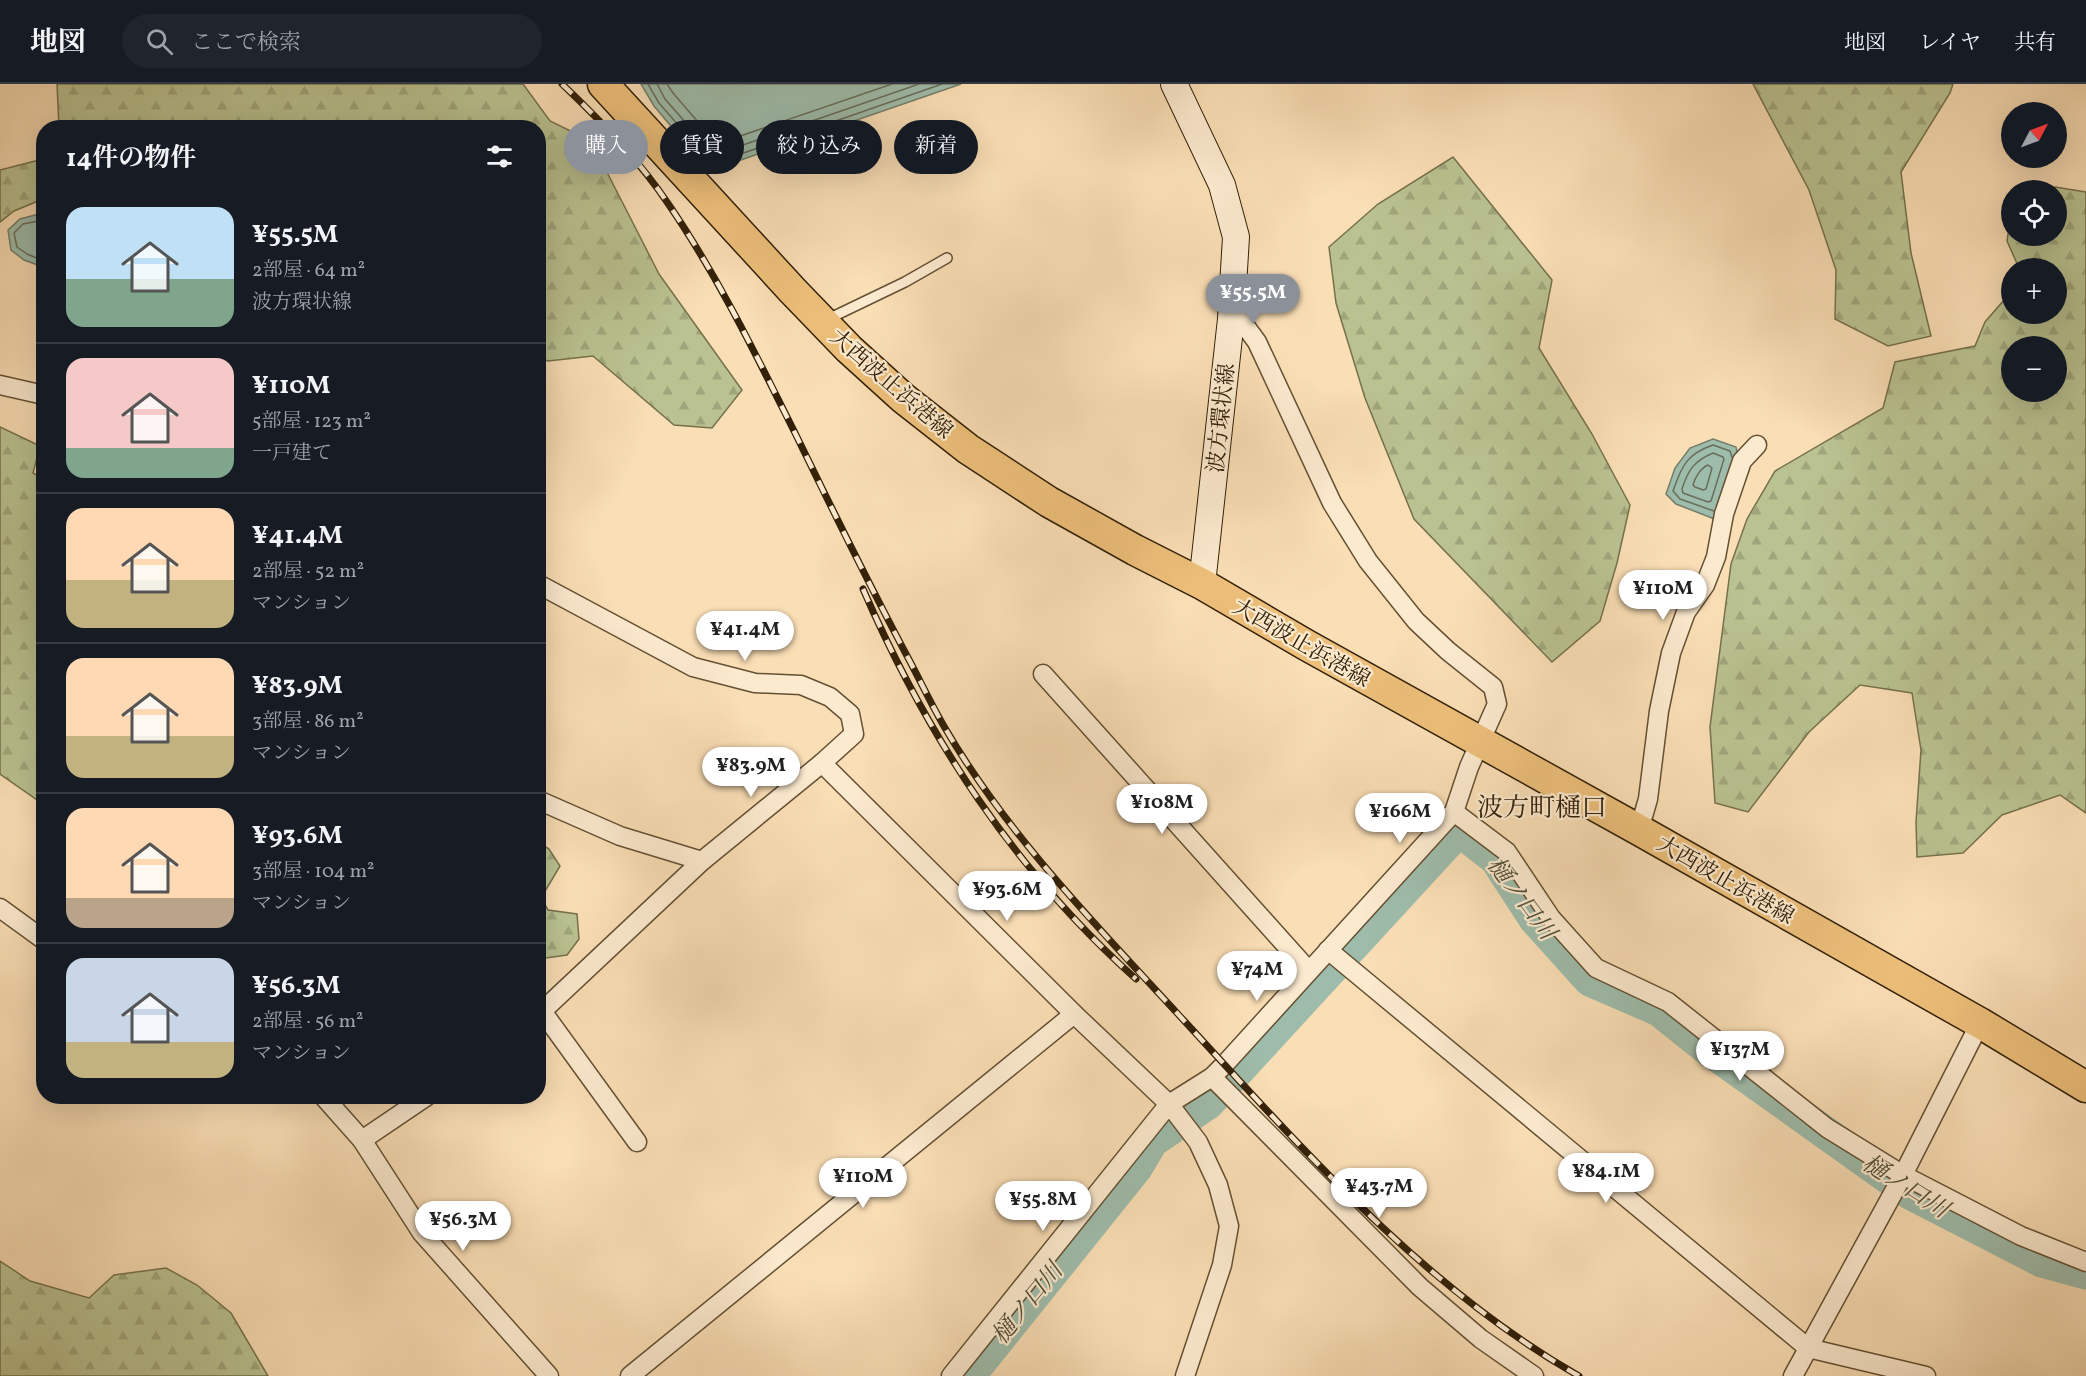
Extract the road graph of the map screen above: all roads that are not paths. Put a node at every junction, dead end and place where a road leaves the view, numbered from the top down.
1 (603, 84) edge
2 (1174, 84) edge
3 (947, 258) dead end
4 (1232, 308) junction
5 (823, 322) junction
6 (0, 385) edge
7 (36, 393) edge
8 (1757, 445) dead end
9 (1202, 584) junction
10 (546, 588) edge
11 (1043, 674) dead end
12 (1479, 742) junction
13 (822, 763) junction
14 (546, 804) edge
15 (1454, 813) junction
16 (1639, 830) junction
17 (702, 861) junction
18 (0, 908) edge
19 (36, 934) edge
20 (1328, 950) junction
21 (1309, 971) junction
22 (546, 1007) edge
23 (1074, 1014) junction
24 (546, 1021) edge
25 (1980, 1023) junction
26 (1212, 1077) junction
27 (2081, 1077) edge
28 (330, 1104) edge
29 (416, 1104) edge
30 (1169, 1104) junction
31 (362, 1140) junction
32 (637, 1142) dead end
33 (1903, 1175) junction
34 (2086, 1262) edge
35 (1808, 1348) junction
36 (549, 1376) edge
37 (630, 1376) edge
38 (951, 1376) edge
39 (1185, 1376) edge
40 (1534, 1376) edge
41 (1792, 1376) edge
42 (1926, 1376) edge

1 - 5 main road, 大西波止浜港線
2 - 4 main road, 波方環状線
3 - 5 lane
4 - 9 main road, 波方環状線
4 - 12 street
5 - 9 main road, 大西波止浜港線
6 - 7 street
8 - 16 street
9 - 12 main road, 大西波止浜港線
10 - 13 street
11 - 21 street
12 - 15 street
12 - 16 main road, 大西波止浜港線
13 - 17 street
13 - 23 street
14 - 17 street
15 - 20 street
15 - 33 street
16 - 25 main road, 大西波止浜港線
17 - 22 street
18 - 19 street
20 - 21 street
20 - 35 street
21 - 26 street
23 - 30 street
23 - 37 street
24 - 32 street
25 - 27 main road, 大西波止浜港線
25 - 33 street
26 - 30 street
26 - 40 street
28 - 31 street
29 - 31 street
30 - 38 street
30 - 39 street
31 - 36 street
33 - 34 street
33 - 35 street
35 - 41 street
35 - 42 street

